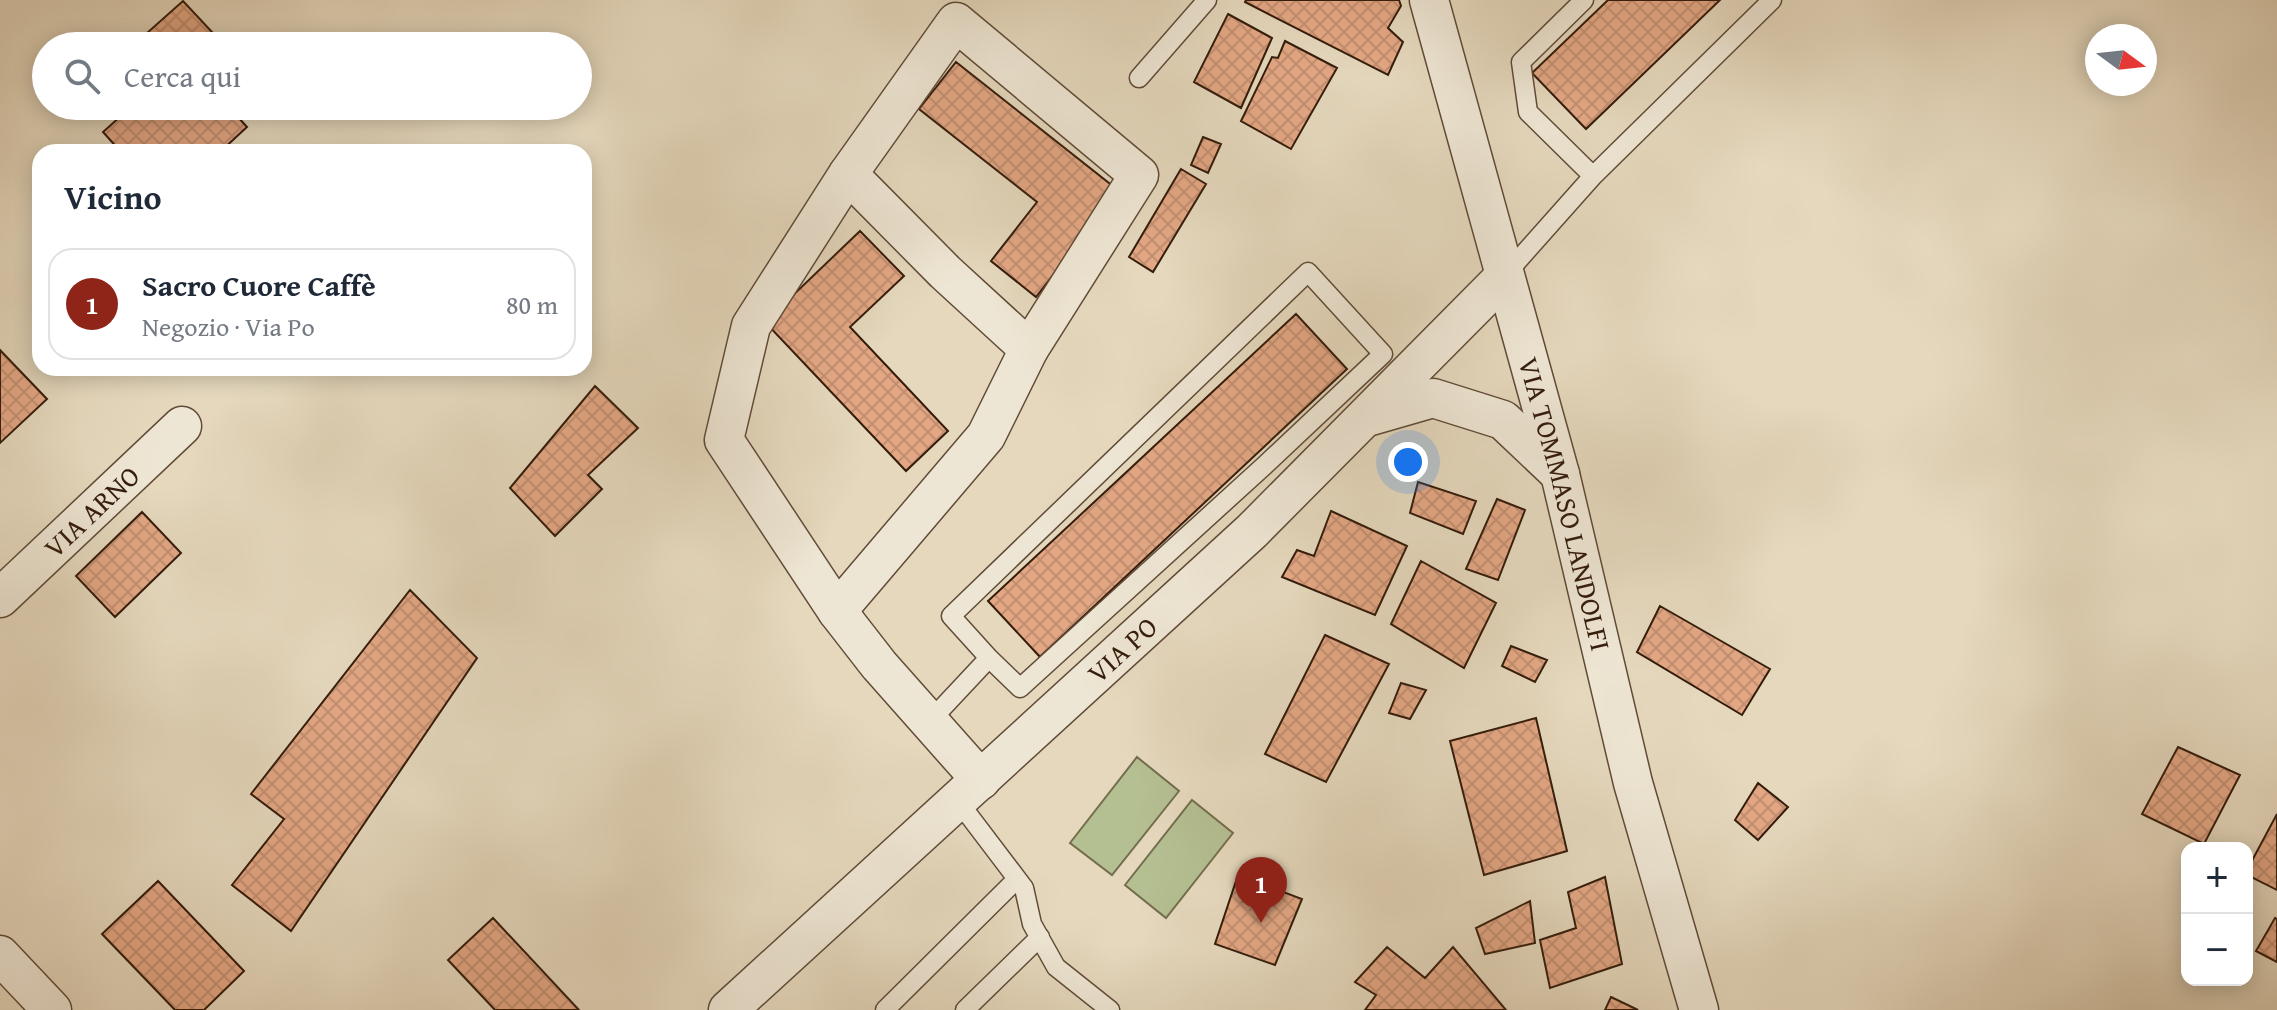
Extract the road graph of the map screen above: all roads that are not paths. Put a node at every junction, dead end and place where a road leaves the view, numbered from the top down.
1 (1207, 0) edge
2 (1429, 0) edge
3 (1584, 0) edge
4 (1772, 0) edge
5 (1139, 78) dead end
6 (848, 174) junction
7 (1593, 176) junction
8 (1504, 277) junction
9 (1029, 349) junction
10 (1364, 418) junction
11 (182, 426) dead end
12 (1560, 474) junction
13 (0, 598) edge
14 (837, 611) junction
15 (989, 658) junction
16 (930, 721) junction
17 (970, 790) junction
18 (1017, 879) junction
19 (1040, 937) junction
20 (0, 955) edge
21 (739, 1006) edge
22 (52, 1010) edge
23 (885, 1010) edge
24 (965, 1010) edge
25 (1110, 1010) edge
26 (1699, 1010) edge

1 - 5 lane
2 - 8 street, VIA TOMMASO LANDOLFI
3 - 7 lane
4 - 7 lane
6 - 9 street
6 - 9 street
6 - 14 street
7 - 8 lane
8 - 10 street, VIA PO
8 - 12 street, VIA TOMMASO LANDOLFI
9 - 14 street
10 - 12 street
10 - 17 street, VIA PO
11 - 13 street, VIA ARNO
12 - 26 street, VIA TOMMASO LANDOLFI
14 - 16 street
15 - 15 lane
15 - 16 lane
16 - 17 street
17 - 18 lane
17 - 21 street, VIA PO
18 - 19 lane
18 - 23 lane
19 - 24 lane
19 - 25 lane
20 - 22 street

